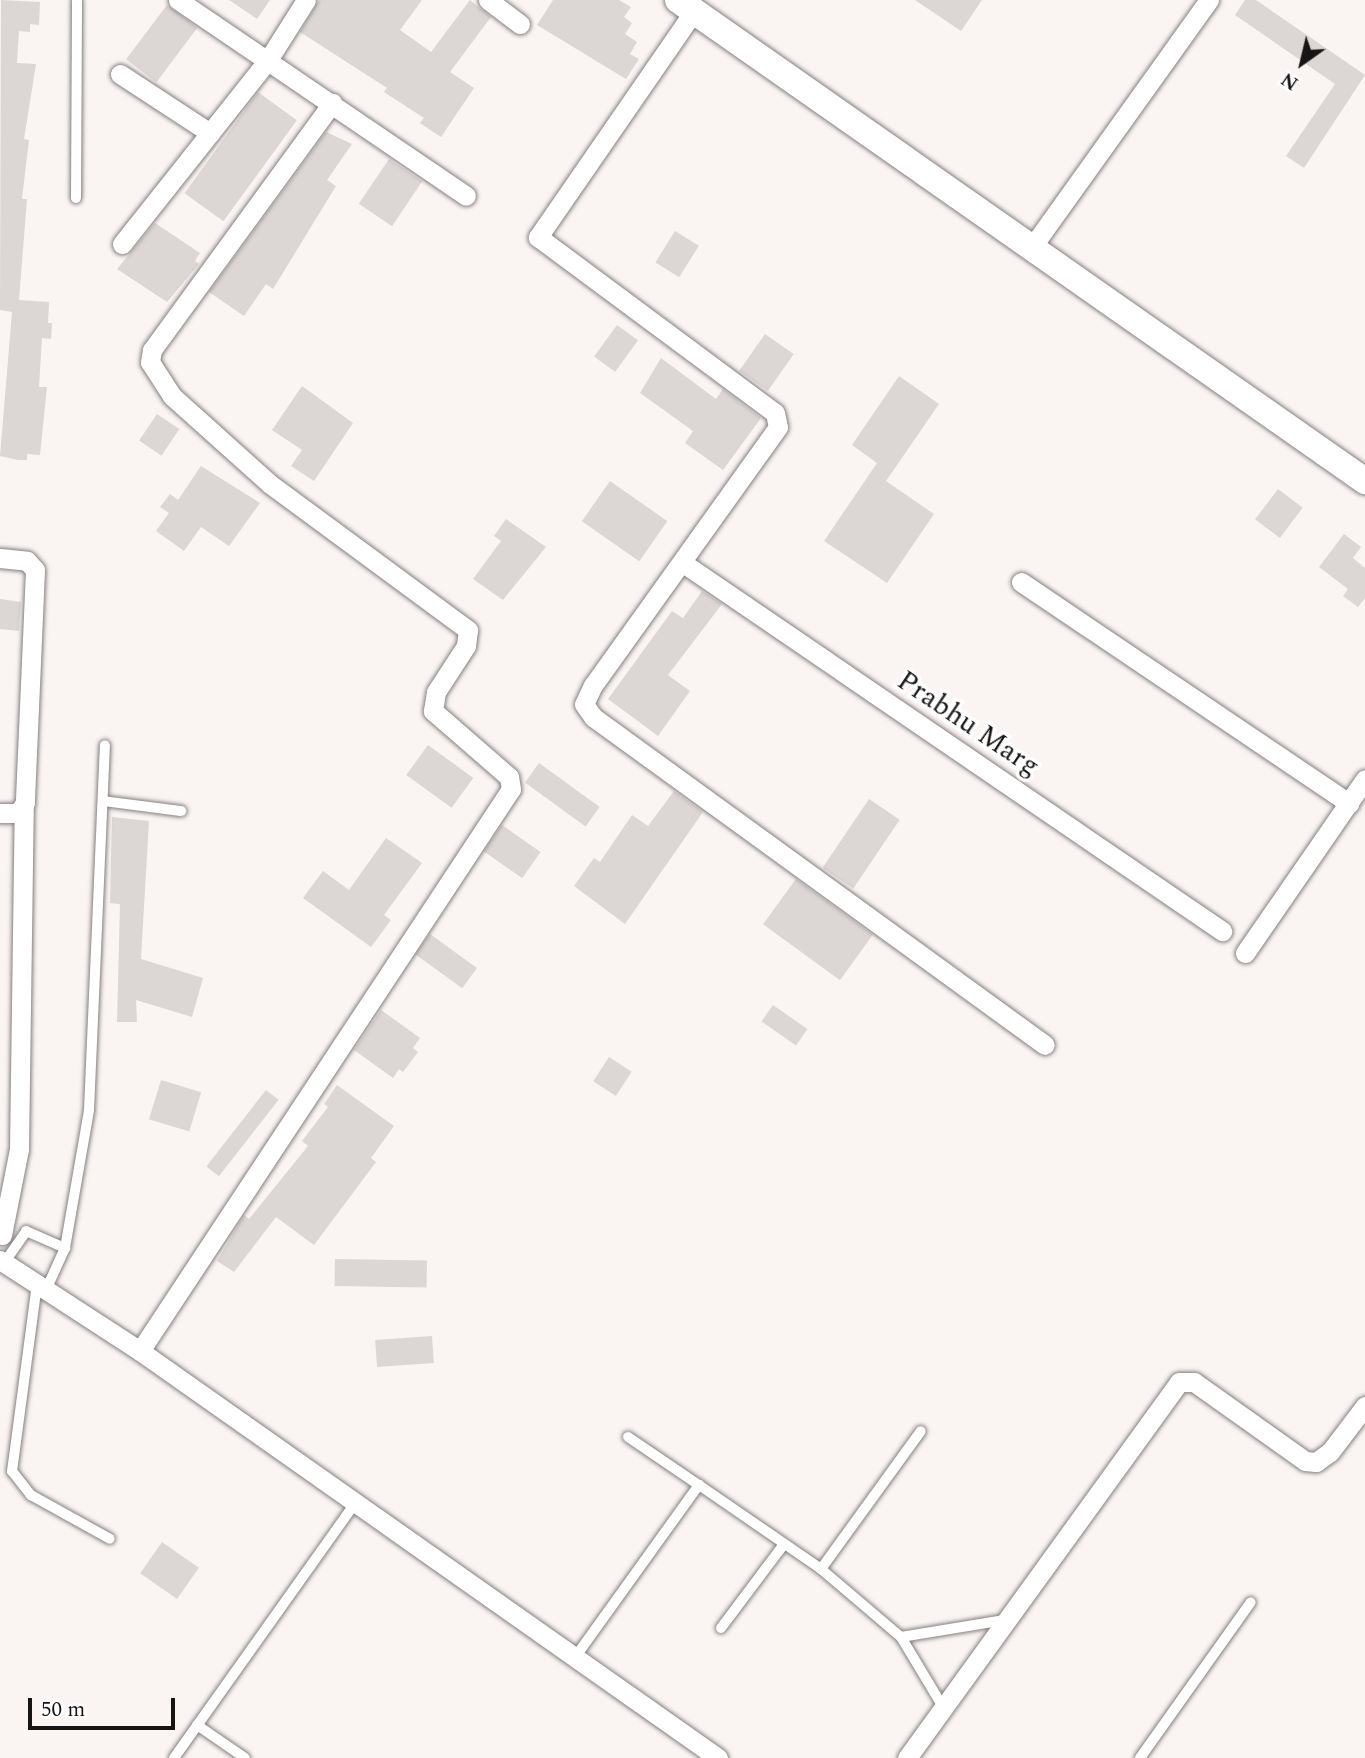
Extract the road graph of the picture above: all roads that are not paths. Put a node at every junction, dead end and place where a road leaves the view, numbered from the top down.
1 (77, 0) edge
2 (178, 0) edge
3 (306, 0) edge
4 (488, 0) edge
5 (1209, 0) edge
6 (686, 6) edge
7 (520, 24) dead end
8 (268, 60) junction
9 (120, 74) dead end
10 (332, 103) junction
11 (210, 133) junction
12 (466, 196) dead end
13 (76, 198) dead end
14 (122, 244) dead end
15 (1032, 247) junction
16 (1365, 481) edge
17 (0, 558) edge
18 (683, 563) junction
19 (1021, 582) dead end
20 (105, 745) dead end
21 (1365, 779) edge
22 (103, 802) junction
23 (1349, 803) junction
24 (24, 808) junction
25 (181, 811) dead end
26 (0, 813) edge
27 (1222, 931) dead end
28 (1245, 953) dead end
29 (1045, 1045) dead end
30 (2, 1235) edge
31 (65, 1248) junction
32 (2, 1262) edge
33 (41, 1287) junction
34 (140, 1351) junction
35 (1365, 1406) edge
36 (921, 1431) dead end
37 (628, 1437) dead end
38 (699, 1485) junction
39 (355, 1503) junction
40 (110, 1539) dead end
41 (784, 1544) junction
42 (821, 1569) junction
43 (1251, 1602) dead end
44 (1005, 1620) junction
45 (721, 1628) dead end
46 (901, 1637) junction
47 (576, 1656) junction
48 (943, 1707) junction
49 (197, 1725) junction
50 (174, 1758) edge
51 (245, 1758) edge
52 (718, 1758) edge
53 (907, 1758) edge
54 (1140, 1758) edge

1 - 13 lane
2 - 8 street
3 - 8 street
4 - 7 street
5 - 15 street
6 - 15 street
6 - 18 street
8 - 10 street
8 - 11 street
9 - 11 street
10 - 12 street
10 - 34 street
11 - 14 street
15 - 16 street
17 - 24 street
18 - 27 street, Prabhu Marg
18 - 29 street
19 - 23 street
20 - 22 lane
21 - 23 street
22 - 25 lane
22 - 31 lane
23 - 28 street
24 - 26 street
24 - 30 street
31 - 32 lane
31 - 33 lane
32 - 33 street
33 - 34 street
33 - 40 lane
34 - 39 street
35 - 44 street
36 - 42 lane
37 - 38 lane
38 - 41 lane
38 - 47 lane
39 - 47 street
39 - 49 lane
41 - 42 lane
41 - 45 lane
42 - 46 lane
43 - 54 lane
44 - 46 lane
44 - 48 street
46 - 48 lane
47 - 52 street
48 - 53 street
49 - 50 lane
49 - 51 lane

